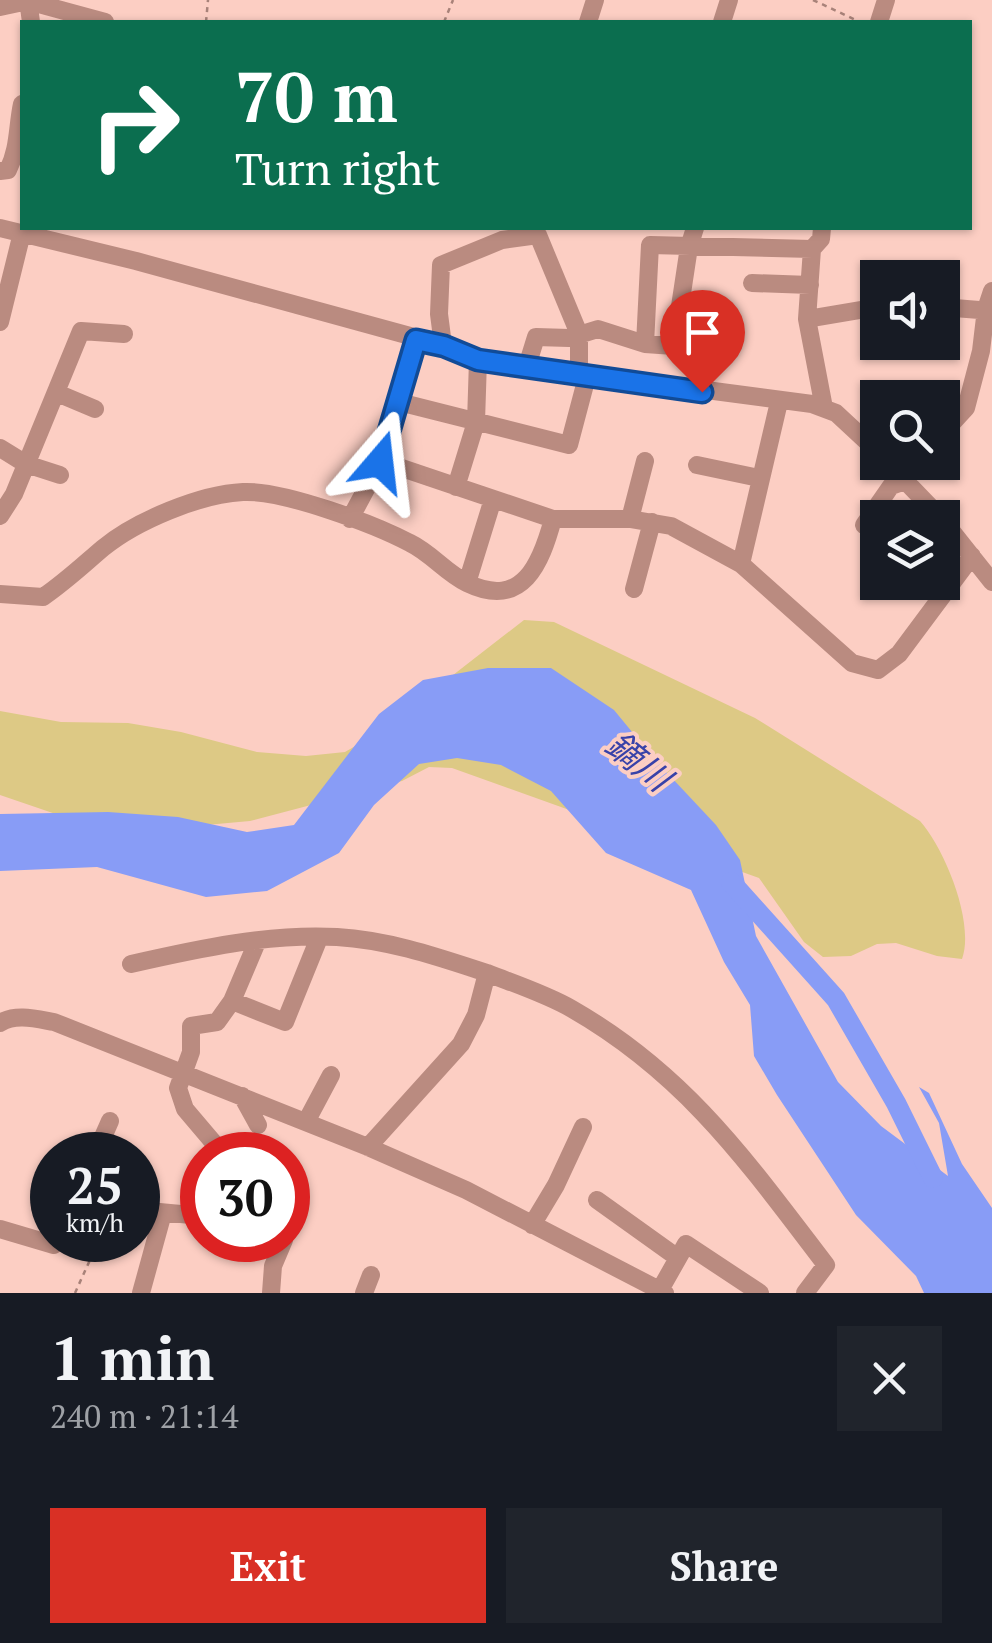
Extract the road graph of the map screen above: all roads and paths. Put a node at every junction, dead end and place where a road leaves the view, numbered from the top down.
1 (813, 0) edge
2 (28, 1) edge
3 (0, 7) edge
4 (98, 20) edge
5 (856, 20) edge
6 (20, 114) edge
7 (0, 171) edge
8 (0, 228) edge
9 (694, 230) edge
10 (822, 230) edge
11 (22, 234) junction
12 (69, 236) edge
13 (688, 247) junction
14 (812, 248) junction
15 (752, 283) dead end
16 (810, 285) junction
17 (990, 304) edge
18 (960, 306) edge
19 (860, 310) edge
20 (807, 319) junction
21 (0, 322) edge
22 (124, 334) dead end
23 (580, 334) junction
24 (416, 340) junction
25 (644, 344) junction
26 (444, 346) junction
27 (478, 360) junction
28 (526, 366) junction
29 (983, 374) edge
30 (583, 376) junction
31 (57, 393) junction
32 (399, 402) junction
33 (779, 402) junction
34 (824, 408) junction
35 (95, 409) dead end
36 (960, 414) edge
37 (476, 422) junction
38 (860, 435) edge
39 (0, 448) edge
40 (644, 461) dead end
41 (380, 462) junction
42 (26, 464) junction
43 (697, 465) dead end
44 (60, 475) dead end
45 (759, 478) junction
46 (905, 481) joint
47 (456, 487) junction
48 (493, 499) junction
49 (881, 500) edge
50 (924, 500) edge
51 (0, 516) edge
52 (350, 519) junction
53 (554, 519) junction
54 (630, 519) junction
55 (652, 522) junction
56 (960, 541) edge
57 (972, 556) junction
58 (741, 564) junction
59 (992, 582) edge
60 (466, 583) junction
61 (634, 589) dead end
62 (0, 594) edge
63 (319, 938) junction
64 (256, 942) junction
65 (131, 964) dead end
66 (487, 973) junction
67 (232, 1000) junction
68 (0, 1022) edge
69 (183, 1073) junction
70 (330, 1075) dead end
71 (242, 1096) junction
72 (110, 1121) dead end
73 (306, 1122) junction
74 (258, 1124) dead end
75 (583, 1128) dead end
76 (105, 1132) edge
77 (205, 1132) edge
78 (368, 1147) junction
79 (597, 1200) dead end
80 (160, 1213) edge
81 (163, 1213) junction
82 (180, 1214) edge
83 (532, 1224) junction
84 (0, 1228) edge
85 (30, 1237) edge
86 (678, 1258) junction
87 (88, 1262) edge
88 (276, 1262) edge
89 (662, 1292) edge
90 (75, 1293) edge
91 (141, 1293) edge
92 (271, 1293) edge
93 (760, 1293) edge
94 (805, 1293) edge

1 - 5 path
2 - 3 street
2 - 4 street
6 - 7 street
8 - 11 street
9 - 13 street
10 - 14 street
11 - 12 street
11 - 21 street
12 - 24 street
13 - 14 street
13 - 25 street
13 - 25 street
14 - 16 street
15 - 16 street
16 - 20 street
17 - 18 street
17 - 29 street
19 - 20 street
20 - 34 street
22 - 31 street
23 - 25 street
23 - 26 street
23 - 28 street
23 - 30 street
24 - 26 street
24 - 32 street
26 - 27 street
27 - 28 street
27 - 37 street
28 - 30 street
29 - 36 street
30 - 33 street
30 - 37 street
31 - 35 street
31 - 42 street
32 - 37 street
32 - 41 street
33 - 34 street
33 - 45 street
34 - 38 street
37 - 47 street
39 - 42 street
40 - 54 street
41 - 47 street
41 - 52 street
42 - 44 street
42 - 51 street
43 - 45 street
45 - 58 street
46 - 49 street
46 - 50 street
47 - 48 street
48 - 53 street
48 - 60 street
52 - 60 street
52 - 62 street
53 - 54 street
53 - 60 street
54 - 55 street
55 - 58 street
55 - 61 street
56 - 57 street
57 - 58 street
57 - 59 street
63 - 64 street
63 - 66 street
63 - 67 street
64 - 65 street
64 - 67 street
66 - 78 street
66 - 94 street
67 - 69 street
68 - 69 street
69 - 71 street
69 - 77 street
70 - 73 street
71 - 73 street
71 - 74 street
72 - 76 street
73 - 78 street
75 - 83 street
78 - 83 street
79 - 86 street
80 - 81 street
81 - 82 street
81 - 91 street
83 - 89 street
84 - 85 street
86 - 89 street
86 - 93 street
87 - 90 path
88 - 92 street

